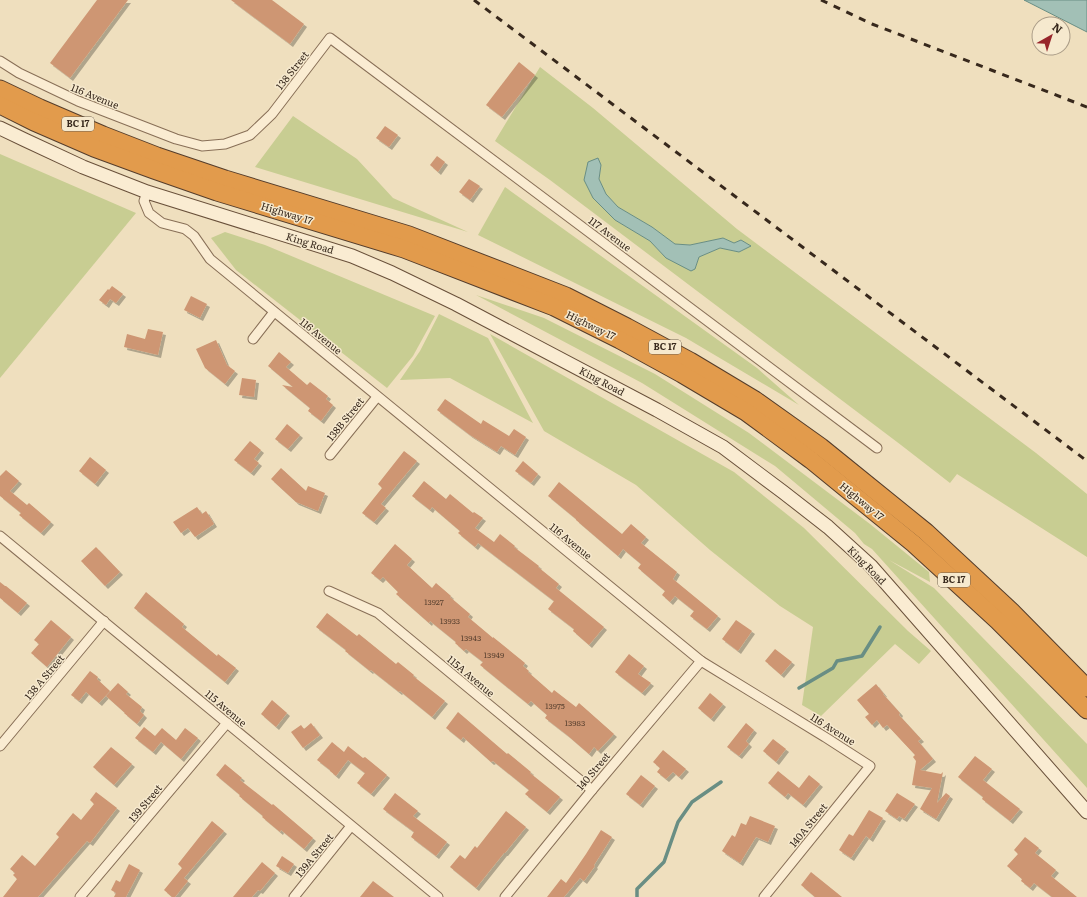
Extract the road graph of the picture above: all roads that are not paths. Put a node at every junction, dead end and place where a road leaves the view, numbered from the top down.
1 (330, 38) joint
2 (0, 62) edge
3 (0, 88) edge
4 (0, 105) edge
5 (272, 114) joint
6 (0, 128) edge
7 (147, 192) junction
8 (274, 312) junction
9 (253, 338) dead end
10 (377, 397) junction
11 (876, 448) dead end
12 (330, 455) dead end
13 (0, 536) edge
14 (329, 592) dead end
15 (104, 622) junction
16 (701, 661) junction
17 (1087, 688) edge
18 (1087, 710) edge
19 (227, 723) junction
20 (0, 746) edge
21 (870, 766) joint
22 (592, 790) junction
23 (1087, 812) edge
24 (351, 826) junction
25 (80, 897) edge
26 (294, 897) edge
27 (438, 897) edge
28 (505, 897) edge
29 (764, 897) edge

1 - 5 street, 138 Street
1 - 11 street, 117 Avenue
2 - 5 street, 116 Avenue
3 - 17 highway, Highway 17 / BC 17
4 - 18 highway, Highway 17 / BC 17
6 - 7 street, King Road
7 - 8 street, 116 Avenue
7 - 23 street, King Road
8 - 9 street
8 - 10 street, 116 Avenue
10 - 12 street, 138B Street
10 - 16 street, 116 Avenue
13 - 15 street, 115 Avenue
14 - 22 street, 115A Avenue
15 - 19 street, 115 Avenue
15 - 20 street, 138 A Street
16 - 21 street, 116 Avenue
16 - 22 street, 140 Street
19 - 24 street, 115 Avenue
19 - 25 street, 139 Street
21 - 29 street, 140A Street
22 - 28 street, 140 Street
24 - 26 street, 139A Street
24 - 27 street, 115 Avenue

